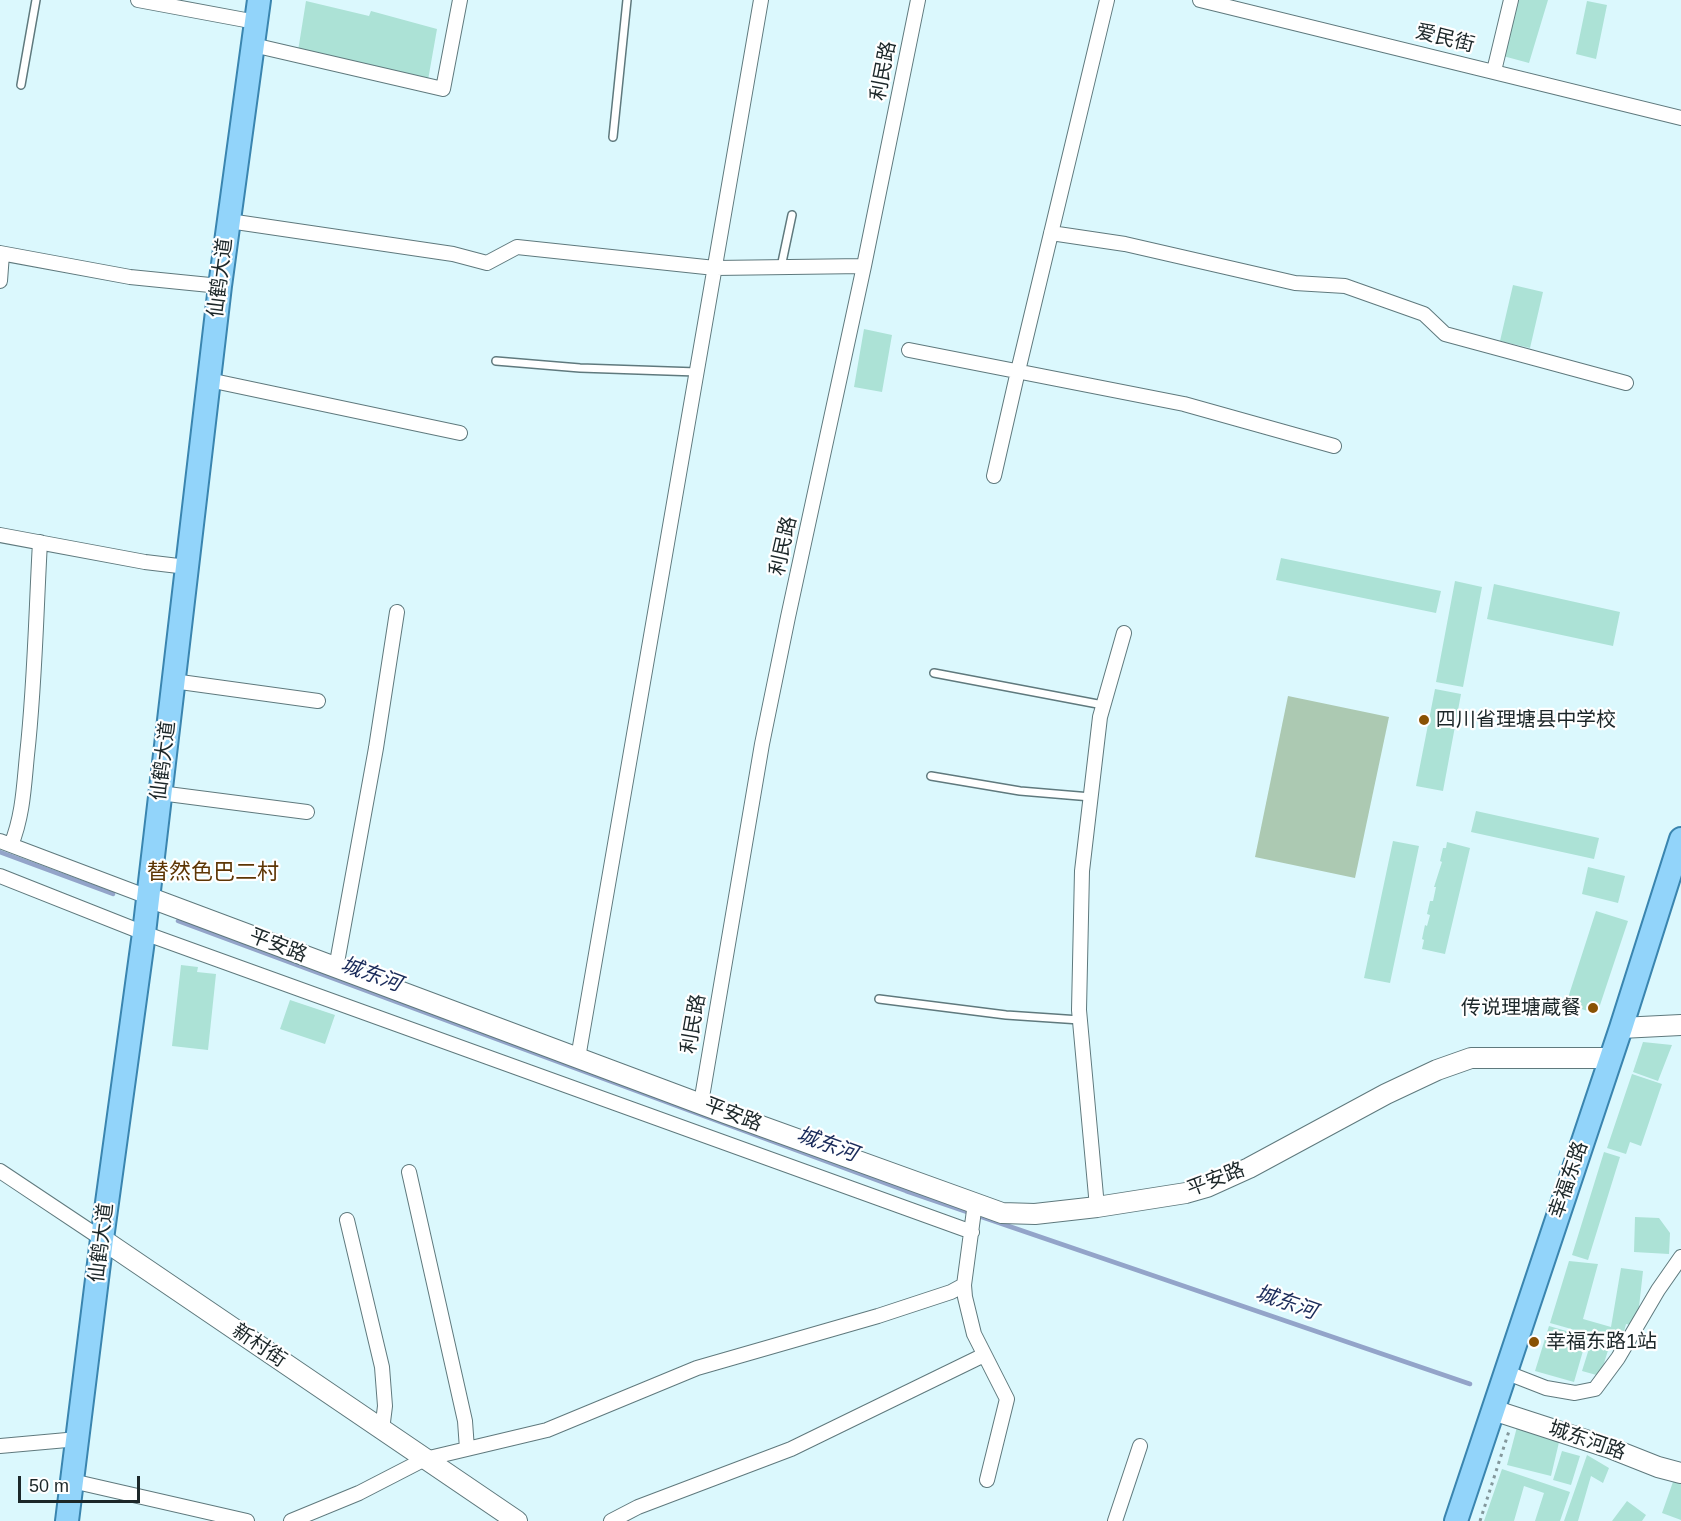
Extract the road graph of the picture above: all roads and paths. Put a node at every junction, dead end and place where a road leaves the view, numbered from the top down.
1 (36, 0) edge
2 (138, 0) edge
3 (460, 0) edge
4 (627, 0) edge
5 (761, 0) edge
6 (918, 0) edge
7 (1107, 0) edge
8 (1200, 0) edge
9 (1511, 0) edge
10 (257, 11) edge
11 (253, 45) junction
12 (1494, 71) junction
13 (21, 85) dead end
14 (1681, 118) edge
15 (612, 137) dead end
16 (792, 215) dead end
17 (229, 221) junction
18 (1051, 233) junction
19 (1, 254) edge
20 (864, 266) junction
21 (781, 267) junction
22 (715, 268) junction
23 (0, 281) edge
24 (220, 286) junction
25 (909, 350) dead end
26 (496, 361) dead end
27 (1017, 371) junction
28 (697, 372) junction
29 (209, 380) junction
30 (1626, 382) dead end
31 (460, 433) dead end
32 (1334, 446) dead end
33 (994, 476) dead end
34 (0, 535) edge
35 (40, 542) junction
36 (187, 567) junction
37 (397, 612) dead end
38 (1124, 633) dead end
39 (934, 673) dead end
40 (173, 681) junction
41 (318, 701) dead end
42 (1103, 705) junction
43 (931, 776) dead end
44 (160, 793) junction
45 (1090, 797) junction
46 (307, 812) dead end
47 (1681, 842) edge
48 (5, 843) edge
49 (0, 876) edge
50 (148, 897) junction
51 (144, 933) junction
52 (336, 968) junction
53 (879, 999) dead end
54 (1080, 1020) junction
55 (1681, 1025) edge
56 (1621, 1028) junction
57 (578, 1058) junction
58 (1610, 1058) junction
59 (701, 1103) junction
60 (0, 1172) edge
61 (409, 1172) dead end
62 (1097, 1207) junction
63 (974, 1215) junction
64 (347, 1220) dead end
65 (102, 1239) junction
66 (1681, 1257) edge
67 (964, 1285) junction
68 (984, 1355) junction
69 (1505, 1372) junction
70 (1503, 1414) junction
71 (382, 1430) junction
72 (78, 1439) junction
73 (0, 1446) edge
74 (1140, 1446) dead end
75 (467, 1449) junction
76 (425, 1459) junction
77 (1681, 1473) edge
78 (987, 1480) dead end
79 (72, 1481) junction
80 (67, 1521) edge
81 (247, 1521) edge
82 (291, 1521) edge
83 (517, 1521) edge
84 (611, 1521) edge
85 (1115, 1521) edge
86 (1456, 1521) edge
87 (1480, 1521) edge

1 - 13 lane
2 - 10 street
3 - 11 street
4 - 15 lane
5 - 22 street
6 - 20 street, 利民路
7 - 18 street
8 - 12 street, 爱民街
9 - 12 street
10 - 11 main road, 仙鹤大道
11 - 17 main road, 仙鹤大道
12 - 14 street, 爱民街
16 - 21 lane
17 - 22 street
17 - 24 main road, 仙鹤大道
18 - 27 street
18 - 30 street
19 - 23 street
19 - 24 street
20 - 21 street
20 - 59 street, 利民路
21 - 22 street
22 - 28 street
24 - 29 main road, 仙鹤大道
25 - 27 street
26 - 28 lane
27 - 32 street
27 - 33 street
28 - 57 street
29 - 31 street
29 - 36 main road, 仙鹤大道
34 - 35 street
35 - 36 street
35 - 48 street
36 - 40 main road, 仙鹤大道
37 - 52 street
38 - 42 street
39 - 42 lane
40 - 41 street
40 - 44 main road, 仙鹤大道
42 - 45 street
43 - 45 lane
44 - 46 street
44 - 50 main road, 仙鹤大道
45 - 54 street
47 - 56 main road, 幸福东路
48 - 50 street, 平安路
49 - 51 street
50 - 51 main road, 仙鹤大道
50 - 52 street, 平安路
51 - 63 street
51 - 65 main road, 仙鹤大道
52 - 57 street, 平安路
53 - 54 lane
54 - 62 street
55 - 56 street
56 - 58 main road, 幸福东路
57 - 59 street, 平安路
58 - 62 street, 平安路
58 - 69 main road, 幸福东路
59 - 63 street, 平安路
60 - 65 street, 新村街
61 - 75 street
62 - 63 street, 平安路
63 - 67 street
64 - 71 street
65 - 71 street, 新村街
65 - 72 main road, 仙鹤大道
66 - 69 street
67 - 68 street
67 - 75 street
68 - 78 street
68 - 84 street
69 - 70 main road, 幸福东路
70 - 77 street, 城东河路
70 - 86 main road, 幸福东路
70 - 87 path
71 - 76 street, 新村街
72 - 73 street
72 - 79 main road, 仙鹤大道
74 - 85 street
75 - 76 street
76 - 82 street
76 - 83 street, 新村街
79 - 80 main road, 仙鹤大道
79 - 81 street

